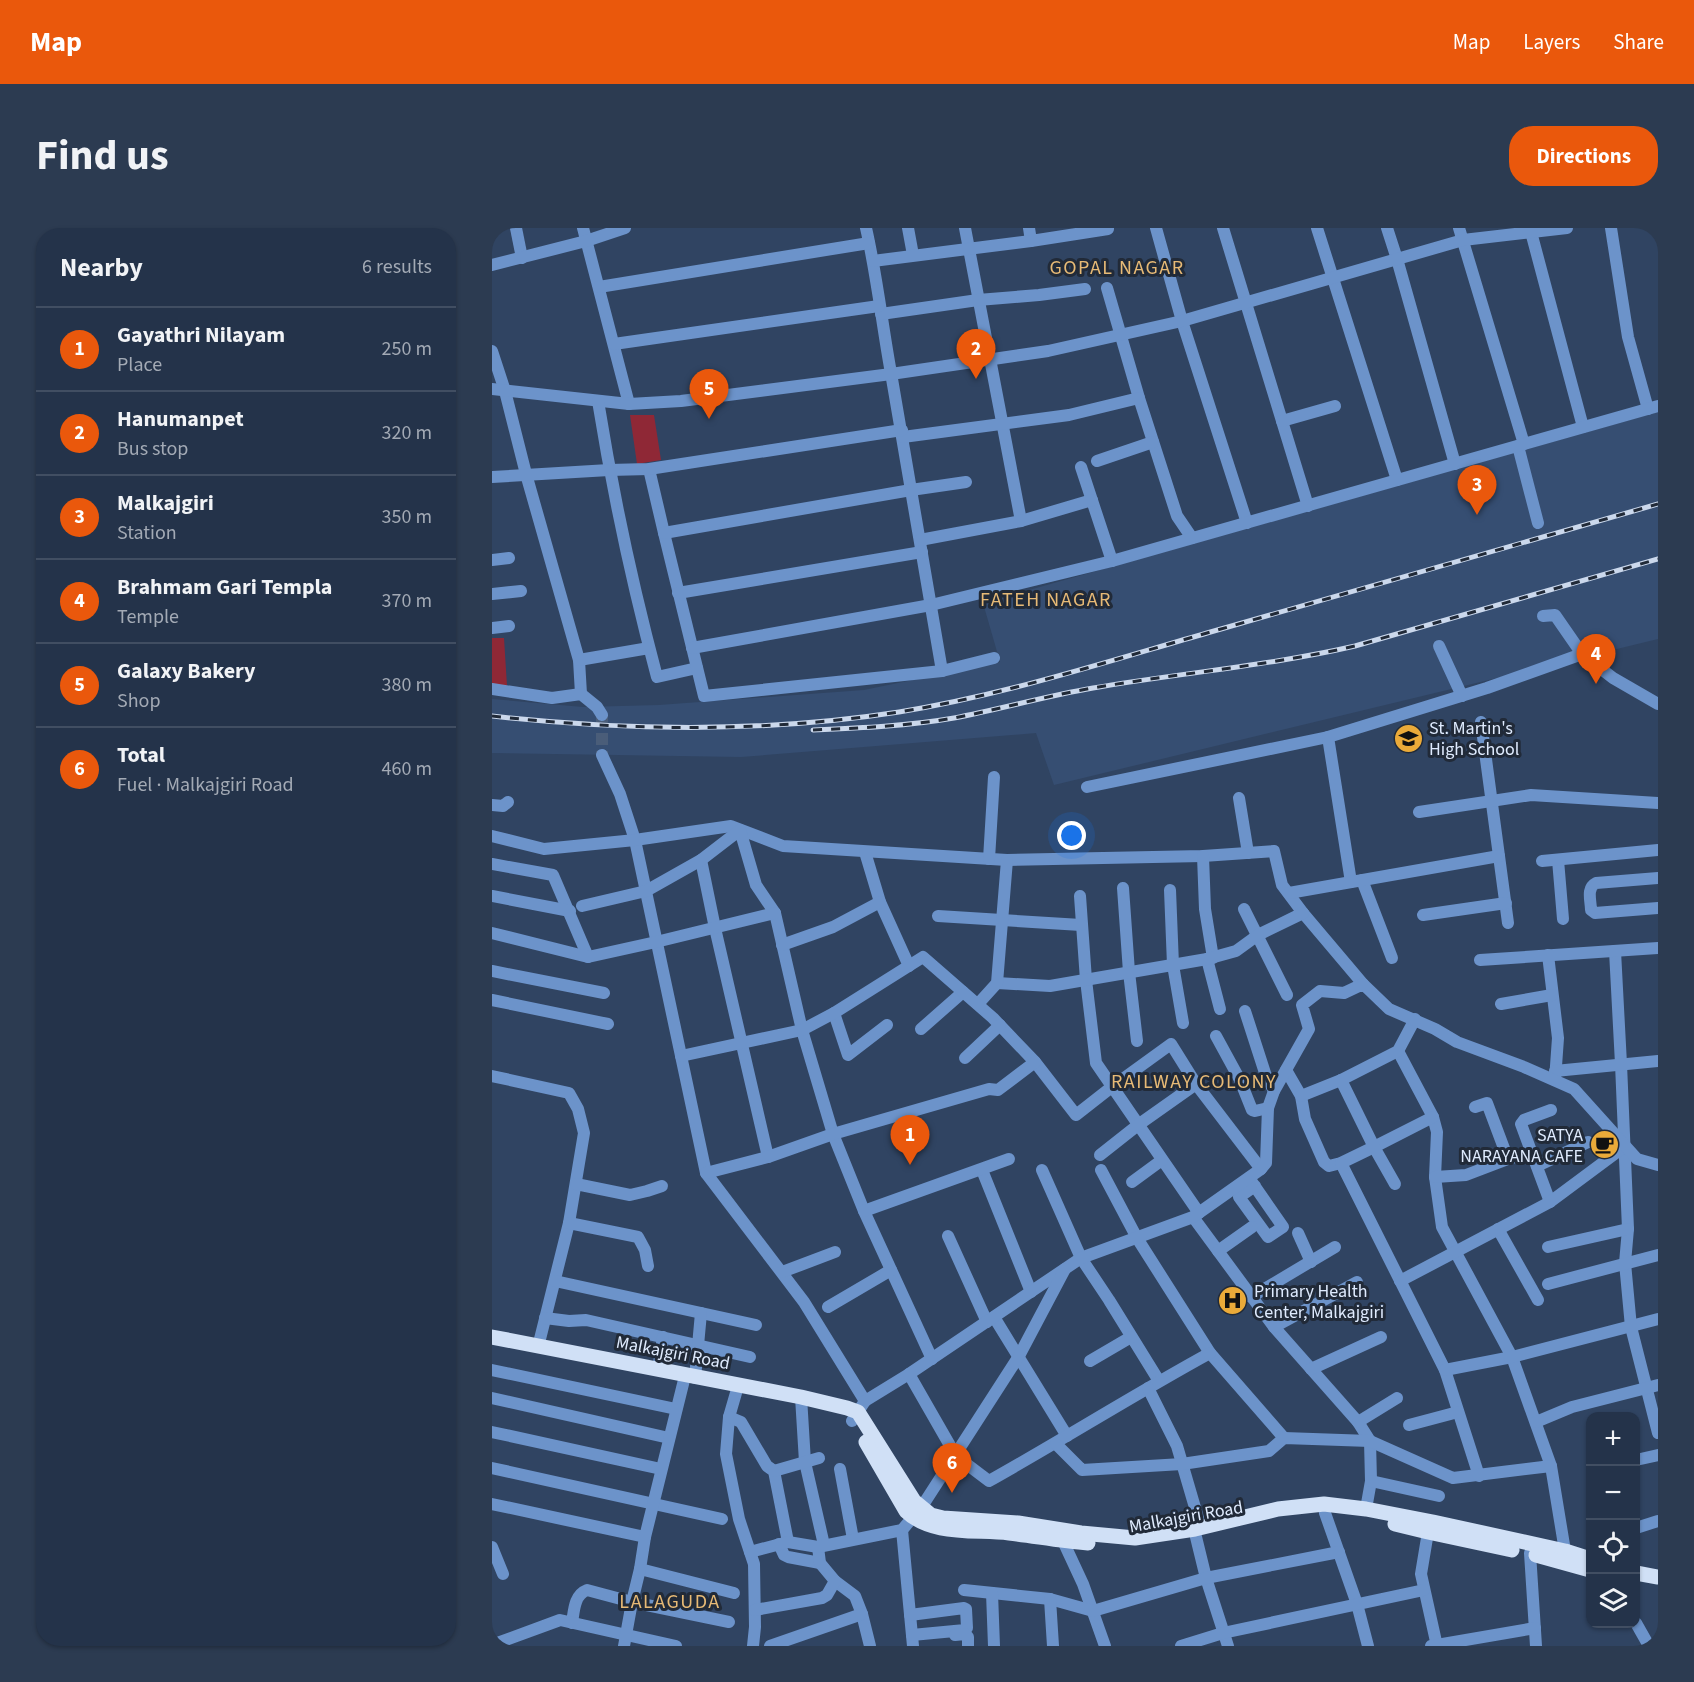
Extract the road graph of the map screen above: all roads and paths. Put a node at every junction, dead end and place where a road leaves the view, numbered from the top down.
1 (516, 228) edge
2 (583, 228) edge
3 (620, 228) edge
4 (866, 228) edge
5 (908, 228) edge
6 (965, 228) edge
7 (1156, 228) edge
8 (1223, 228) edge
9 (1317, 228) edge
10 (1386, 228) edge
11 (1567, 228) edge
12 (1611, 228) edge
13 (1108, 229) edge
14 (1544, 229) edge
15 (1531, 232) junction
16 (1030, 234) edge
17 (1461, 234) edge
18 (586, 241) junction
19 (869, 243) junction
20 (969, 248) junction
21 (913, 255) junction
22 (522, 258) junction
23 (1397, 259) junction
24 (873, 261) junction
25 (492, 265) edge
26 (1333, 277) junction
27 (599, 287) junction
28 (1107, 288) dead end
29 (1085, 290) dead end
30 (978, 300) junction
31 (1245, 302) junction
32 (880, 310) junction
33 (1182, 321) junction
34 (1120, 336) junction
35 (614, 344) junction
36 (492, 351) edge
37 (991, 360) junction
38 (891, 375) junction
39 (492, 389) edge
40 (505, 391) junction
41 (1139, 398) junction
42 (598, 401) junction
43 (629, 404) junction
44 (1335, 406) dead end
45 (1653, 408) edge
46 (1282, 421) junction
47 (1002, 424) junction
48 (1583, 427) junction
49 (902, 433) junction
50 (1153, 442) junction
51 (1521, 445) junction
52 (1097, 461) dead end
53 (1455, 464) junction
54 (1081, 467) dead end
55 (649, 469) junction
56 (609, 470) junction
57 (526, 474) junction
58 (492, 477) edge
59 (1397, 480) junction
60 (966, 482) dead end
61 (911, 490) junction
62 (1092, 500) junction
63 (1308, 506) junction
64 (1021, 521) junction
65 (1246, 523) junction
66 (1539, 523) dead end
67 (664, 533) junction
68 (1192, 538) junction
69 (921, 546) junction
70 (509, 558) dead end
71 (492, 560) edge
72 (1112, 561) junction
73 (521, 591) dead end
74 (678, 593) junction
75 (492, 594) edge
76 (931, 605) junction
77 (1543, 616) dead end
78 (509, 626) dead end
79 (492, 628) edge
80 (1439, 646) dead end
81 (649, 648) junction
82 (692, 648) junction
83 (1582, 654) junction
84 (994, 658) dead end
85 (579, 660) junction
86 (697, 668) junction
87 (942, 671) junction
88 (492, 689) edge
89 (581, 694) junction
90 (1462, 696) junction
91 (1658, 704) edge
92 (602, 715) tunnel mouth
93 (1481, 722) dead end
94 (1328, 737) junction
95 (602, 755) tunnel mouth
96 (994, 777) dead end
97 (1087, 787) dead end
98 (1239, 798) dead end
99 (1492, 800) junction
100 (508, 802) dead end
101 (1658, 803) edge
102 (492, 805) edge
103 (1419, 812) dead end
104 (740, 830) junction
105 (492, 836) edge
106 (635, 840) junction
107 (1658, 850) edge
108 (866, 852) junction
109 (1248, 853) junction
110 (1203, 856) junction
111 (1499, 856) junction
112 (989, 859) junction
113 (701, 860) junction
114 (1006, 860) junction
115 (1558, 860) junction
116 (1542, 861) dead end
117 (492, 864) edge
118 (1658, 878) edge
119 (1357, 881) junction
120 (1123, 888) dead end
121 (1170, 890) dead end
122 (646, 891) junction
123 (1289, 893) junction
124 (492, 896) edge
125 (1080, 896) dead end
126 (880, 902) junction
127 (1506, 903) junction
128 (582, 906) dead end
129 (1658, 908) edge
130 (1244, 909) dead end
131 (570, 911) junction
132 (775, 913) junction
133 (1302, 913) junction
134 (1423, 915) dead end
135 (938, 916) dead end
136 (1563, 920) dead end
137 (1002, 921) junction
138 (1508, 923) dead end
139 (1081, 925) junction
140 (715, 928) junction
141 (492, 933) edge
142 (1258, 935) junction
143 (656, 942) junction
144 (782, 945) junction
145 (1658, 948) edge
146 (1614, 951) junction
147 (1548, 955) junction
148 (588, 957) junction
149 (1210, 958) junction
150 (1392, 958) dead end
151 (1480, 960) dead end
152 (1173, 965) junction
153 (909, 966) junction
154 (492, 971) edge
155 (1129, 972) junction
156 (1086, 980) junction
157 (997, 983) junction
158 (1362, 984) junction
159 (963, 992) junction
160 (604, 993) dead end
161 (1552, 995) junction
162 (1287, 996) dead end
163 (492, 1000) edge
164 (978, 1004) junction
165 (1502, 1004) dead end
166 (1220, 1008) dead end
167 (1245, 1011) dead end
168 (834, 1013) junction
169 (1415, 1019) junction
170 (1183, 1023) dead end
171 (608, 1024) dead end
172 (887, 1024) dead end
173 (1000, 1025) junction
174 (921, 1029) dead end
175 (802, 1030) junction
176 (1216, 1036) dead end
177 (1137, 1041) dead end
178 (741, 1045) junction
179 (1398, 1051) junction
180 (681, 1056) junction
181 (965, 1058) dead end
182 (1658, 1061) edge
183 (1035, 1062) junction
184 (1622, 1064) junction
185 (1286, 1070) junction
186 (492, 1076) edge
187 (1555, 1076) junction
188 (1341, 1080) junction
189 (1196, 1084) junction
190 (1113, 1086) junction
191 (1274, 1090) junction
192 (1301, 1096) junction
193 (1475, 1107) dead end
194 (1268, 1108) junction
195 (1551, 1110) dead end
196 (1433, 1117) junction
197 (1138, 1125) junction
198 (833, 1134) junction
199 (1588, 1142) dead end
200 (1374, 1147) junction
201 (1624, 1147) junction
202 (1531, 1153) junction
203 (1100, 1155) dead end
204 (768, 1157) junction
205 (1009, 1159) dead end
206 (1162, 1160) junction
207 (1508, 1160) junction
208 (1341, 1163) junction
209 (1658, 1165) edge
210 (1537, 1166) junction
211 (1261, 1169) junction
212 (982, 1170) junction
213 (1042, 1170) dead end
214 (1101, 1170) dead end
215 (706, 1173) junction
216 (1435, 1177) junction
217 (1132, 1182) dead end
218 (576, 1184) junction
219 (1395, 1184) dead end
220 (662, 1186) dead end
221 (1550, 1202) junction
222 (864, 1211) junction
223 (1196, 1215) junction
224 (569, 1223) junction
225 (1252, 1227) dead end
226 (1498, 1229) junction
227 (1628, 1229) junction
228 (1298, 1233) dead end
229 (948, 1236) dead end
230 (1137, 1238) junction
231 (1335, 1247) dead end
232 (1548, 1247) dead end
233 (1218, 1251) junction
234 (835, 1252) dead end
235 (1456, 1252) junction
236 (1658, 1255) edge
237 (878, 1256) dead end
238 (1081, 1258) junction
239 (1311, 1262) junction
240 (1625, 1263) junction
241 (648, 1266) dead end
242 (1066, 1268) junction
243 (888, 1271) junction
244 (782, 1272) junction
245 (555, 1281) junction
246 (1400, 1281) junction
247 (1357, 1282) dead end
248 (1548, 1284) dead end
249 (1032, 1292) junction
250 (1251, 1297) junction
251 (1538, 1300) dead end
252 (828, 1307) dead end
253 (701, 1313) junction
254 (545, 1318) junction
255 (991, 1319) junction
256 (1658, 1319) edge
257 (756, 1325) dead end
258 (1274, 1327) junction
259 (1631, 1327) junction
260 (1131, 1336) junction
261 (492, 1337) edge
262 (663, 1337) junction
263 (1381, 1337) dead end
264 (698, 1345) junction
265 (538, 1347) junction
266 (1210, 1353) junction
267 (1019, 1356) junction
268 (750, 1357) dead end
269 (1512, 1357) junction
270 (932, 1359) junction
271 (1090, 1361) dead end
272 (492, 1370) edge
273 (658, 1370) junction
274 (1311, 1370) junction
275 (1445, 1370) junction
276 (909, 1374) junction
277 (690, 1377) junction
278 (1159, 1381) junction
279 (738, 1386) junction
280 (1652, 1387) edge
281 (1148, 1388) junction
282 (801, 1397) junction
283 (492, 1398) edge
284 (1397, 1398) dead end
285 (676, 1409) junction
286 (855, 1410) junction
287 (1458, 1412) junction
288 (729, 1417) junction
289 (1358, 1422) junction
290 (1536, 1422) junction
291 (1409, 1425) dead end
292 (492, 1432) edge
293 (1658, 1434) edge
294 (1067, 1436) junction
295 (669, 1438) junction
296 (1284, 1438) junction
297 (1370, 1442) junction
298 (1056, 1444) junction
299 (1658, 1455) edge
300 (956, 1456) junction
301 (819, 1458) dead end
302 (1640, 1459) edge
303 (805, 1462) junction
304 (1182, 1464) junction
305 (1551, 1466) junction
306 (492, 1468) edge
307 (661, 1469) junction
308 (840, 1470) dead end
309 (774, 1471) junction
310 (1479, 1476) junction
311 (1371, 1481) junction
312 (1439, 1496) dead end
313 (492, 1504) edge
314 (653, 1505) junction
315 (1324, 1508) junction
316 (1366, 1509) junction
317 (917, 1513) junction
318 (722, 1519) dead end
319 (1658, 1521) edge
320 (1640, 1526) edge
321 (902, 1530) junction
322 (1198, 1532) junction
323 (1428, 1532) junction
324 (645, 1538) junction
325 (853, 1539) junction
326 (1063, 1541) junction
327 (783, 1543) junction
328 (821, 1546) junction
329 (492, 1547) edge
330 (1565, 1551) junction
331 (750, 1552) junction
332 (1339, 1552) junction
333 (1530, 1553) junction
334 (1586, 1558) edge
335 (820, 1563) junction
336 (640, 1569) junction
337 (1586, 1569) edge
338 (503, 1574) dead end
339 (1640, 1574) edge
340 (1658, 1577) edge
341 (1206, 1578) junction
342 (835, 1581) junction
343 (1640, 1585) edge
344 (1658, 1587) edge
345 (964, 1590) dead end
346 (1424, 1590) junction
347 (734, 1593) dead end
348 (992, 1593) junction
349 (1050, 1599) junction
350 (632, 1602) junction
351 (1357, 1604) junction
352 (754, 1610) junction
353 (1093, 1611) junction
354 (862, 1614) junction
355 (910, 1615) junction
356 (729, 1622) dead end
357 (572, 1623) junction
358 (1534, 1628) junction
359 (1638, 1628) edge
360 (1223, 1633) junction
361 (912, 1640) edge
362 (625, 1641) edge
363 (492, 1645) edge
364 (1435, 1645) edge
365 (676, 1646) edge
366 (753, 1646) edge
367 (770, 1646) edge
368 (870, 1646) edge
369 (968, 1646) edge
370 (994, 1646) edge
371 (1053, 1646) edge
372 (1105, 1646) edge
373 (1181, 1646) edge
374 (1228, 1646) edge
375 (1368, 1646) edge
376 (1536, 1646) edge
377 (1649, 1646) edge

1 - 22 street
2 - 18 street
3 - 18 street
4 - 19 street
5 - 21 street
6 - 20 street
7 - 33 street
8 - 31 street
9 - 26 street
10 - 23 street
11 - 14 street
12 - 45 street
13 - 16 street
14 - 15 street
15 - 17 street
15 - 48 street
16 - 20 street
17 - 23 street
17 - 51 street
18 - 22 street
18 - 27 street
19 - 24 street
19 - 27 street
20 - 21 street
20 - 30 street
21 - 24 street
22 - 25 street
23 - 26 street
23 - 53 street
24 - 32 street
26 - 31 street
26 - 59 street
27 - 35 street
28 - 34 street
29 - 30 street
30 - 32 street
30 - 37 street
31 - 33 street
31 - 46 street
32 - 35 street
32 - 38 street
33 - 34 street
33 - 65 street
34 - 37 street
34 - 41 street
35 - 43 street
36 - 40 street
37 - 38 street
37 - 47 street
38 - 43 street
38 - 49 street
39 - 40 street
40 - 42 street
40 - 57 street
41 - 47 street
41 - 50 street
42 - 43 street
42 - 56 street
44 - 46 street
45 - 48 street
46 - 63 street
47 - 49 street
47 - 64 street
48 - 51 street
49 - 55 street
49 - 61 street
50 - 52 street
50 - 68 street
51 - 53 street
51 - 66 street
53 - 59 street
54 - 62 street
55 - 56 street
55 - 67 street
56 - 57 street
56 - 81 street
57 - 58 street
57 - 85 street
59 - 63 street
60 - 61 street
61 - 67 street
61 - 69 street
62 - 64 street
62 - 72 street
63 - 65 street
64 - 69 street
65 - 68 street
67 - 74 street
68 - 72 street
69 - 74 street
69 - 76 street
70 - 71 street
72 - 76 street
73 - 75 street
74 - 82 street
76 - 82 street
76 - 87 street
77 - 83 street
78 - 79 street
80 - 90 street
81 - 85 street
81 - 86 street
82 - 86 street
83 - 90 street
83 - 91 street
84 - 87 street
85 - 89 street
86 - 87 street
88 - 89 street
89 - 92 street
90 - 94 street
93 - 99 street
94 - 97 street
94 - 119 street
95 - 106 street
96 - 112 street
98 - 109 street
99 - 101 street
99 - 103 street
99 - 111 street
100 - 102 street
104 - 106 street
104 - 108 street
104 - 113 street
104 - 132 street
105 - 106 street
106 - 122 street
107 - 115 street
108 - 112 street
108 - 126 street
109 - 110 street
109 - 123 street
110 - 114 street
110 - 149 street
111 - 119 street
111 - 127 street
112 - 114 street
113 - 122 street
113 - 140 street
114 - 137 street
115 - 116 street
115 - 136 street
117 - 131 street
118 - 129 street
119 - 123 street
119 - 150 street
120 - 155 street
121 - 152 street
122 - 128 street
122 - 143 street
123 - 133 street
124 - 131 street
125 - 139 street
126 - 144 street
126 - 153 street
127 - 134 street
127 - 138 street
130 - 142 street
131 - 148 street
132 - 140 street
132 - 144 street
133 - 142 street
133 - 158 street
135 - 137 street
137 - 139 street
137 - 157 street
139 - 156 street
140 - 143 street
140 - 178 street
141 - 148 street
142 - 149 street
142 - 162 street
143 - 148 street
143 - 180 street
144 - 175 street
145 - 146 street
146 - 147 street
146 - 184 street
147 - 151 street
147 - 161 street
149 - 152 street
149 - 166 street
152 - 155 street
152 - 170 street
153 - 159 street
153 - 168 street
154 - 160 street
155 - 156 street
155 - 177 street
156 - 157 street
156 - 190 street
157 - 164 street
158 - 169 street
158 - 185 street
159 - 164 street
159 - 174 street
161 - 165 street
161 - 187 street
163 - 171 street
164 - 173 street
167 - 191 street
168 - 172 street
168 - 175 street
169 - 179 street
169 - 187 street
173 - 181 street
173 - 183 street
175 - 178 street
175 - 198 street
176 - 194 street
178 - 180 street
178 - 204 street
179 - 188 street
179 - 196 street
180 - 215 street
182 - 184 street
183 - 190 street
183 - 198 street
184 - 187 street
184 - 201 street
185 - 191 street
185 - 192 street
186 - 218 street
187 - 201 street
188 - 192 street
188 - 200 street
189 - 190 street
189 - 197 street
189 - 211 street
190 - 197 street
191 - 194 street
192 - 208 street
193 - 207 street
194 - 211 street
195 - 202 street
196 - 200 street
196 - 216 street
197 - 203 street
197 - 206 street
198 - 204 street
198 - 222 street
199 - 210 street
200 - 208 street
200 - 219 street
201 - 209 street
201 - 221 street
201 - 227 street
202 - 207 street
202 - 210 street
204 - 215 street
205 - 212 street
206 - 217 street
206 - 223 street
207 - 216 street
208 - 246 street
210 - 221 street
211 - 223 street
212 - 222 street
212 - 249 street
213 - 238 street
214 - 230 street
215 - 244 street
216 - 235 street
218 - 220 street
218 - 224 street
221 - 226 street
222 - 243 street
223 - 230 street
223 - 233 street
224 - 241 street
224 - 245 street
225 - 233 street
226 - 235 street
226 - 251 street
227 - 232 street
227 - 240 street
228 - 239 street
229 - 255 street
230 - 238 street
230 - 266 street
231 - 239 street
233 - 250 street
234 - 244 street
235 - 246 street
235 - 269 street
236 - 240 street
237 - 243 street
238 - 242 street
238 - 260 street
239 - 250 street
240 - 248 street
240 - 259 street
242 - 249 street
242 - 267 street
243 - 252 street
243 - 270 street
244 - 286 street
245 - 253 street
245 - 254 street
246 - 275 street
247 - 258 street
249 - 255 street
250 - 258 street
253 - 257 street
253 - 264 street
254 - 262 street
254 - 265 street
255 - 267 street
255 - 270 street
256 - 259 street
258 - 274 street
259 - 269 street
259 - 280 street
260 - 271 street
260 - 278 street
261 - 265 main road, Malkajgiri Road
262 - 264 street
262 - 273 street
263 - 274 street
264 - 268 street
264 - 277 street
265 - 273 main road, Malkajgiri Road
266 - 278 street
266 - 296 street
267 - 294 street
267 - 300 street
269 - 275 street
269 - 290 street
270 - 276 street
272 - 285 street
273 - 277 main road, Malkajgiri Road
274 - 289 street
275 - 287 street
276 - 286 street
276 - 300 street
277 - 279 main road, Malkajgiri Road
277 - 285 street
278 - 281 street
279 - 282 main road, Malkajgiri Road
279 - 288 street
280 - 290 street
280 - 293 street
281 - 294 street
281 - 304 street
282 - 286 main road, Malkajgiri Road
282 - 303 street
283 - 295 street
284 - 289 street
285 - 295 street
286 - 317 main road
287 - 291 street
287 - 310 street
288 - 309 street
288 - 331 street
289 - 297 street
290 - 305 street
292 - 307 street
294 - 298 street
295 - 307 street
296 - 297 street
296 - 304 street
297 - 310 street
297 - 311 street
298 - 300 street
298 - 304 street
299 - 302 street
300 - 317 street
301 - 303 street
303 - 309 street
303 - 328 street
304 - 322 street
305 - 310 street
305 - 330 street
306 - 314 street
307 - 314 street
308 - 325 street
309 - 327 street
311 - 312 street
311 - 316 street
313 - 324 street
314 - 318 street
314 - 324 street
315 - 316 main road, Malkajgiri Road
315 - 322 main road, Malkajgiri Road
315 - 323 main road, Malkajgiri Road
315 - 332 street
316 - 330 main road, Malkajgiri Road
317 - 321 street
317 - 322 main road, Malkajgiri Road
317 - 326 main road, Malkajgiri Road
319 - 320 street
321 - 325 street
321 - 355 street
322 - 326 main road, Malkajgiri Road
322 - 341 street
323 - 333 main road, Malkajgiri Road
323 - 346 street
324 - 336 street
325 - 328 street
326 - 353 street
327 - 328 street
327 - 331 street
327 - 335 street
328 - 335 street
329 - 338 street
330 - 334 main road, Malkajgiri Road
331 - 352 street
332 - 341 street
332 - 351 street
333 - 337 main road, Malkajgiri Road
333 - 358 street
335 - 342 street
336 - 347 street
336 - 350 street
339 - 340 main road
341 - 353 street
341 - 360 street
342 - 352 street
342 - 354 street
343 - 344 main road
345 - 348 street
346 - 351 street
346 - 364 street
348 - 349 street
348 - 370 street
349 - 353 street
349 - 371 street
350 - 356 street
350 - 357 street
350 - 362 street
351 - 360 street
351 - 375 street
352 - 366 street
353 - 372 street
354 - 367 street
354 - 368 street
355 - 361 street
355 - 361 street
357 - 362 street
357 - 363 street
358 - 364 street
358 - 376 street
359 - 377 street
360 - 373 street
360 - 374 street
361 - 369 street
362 - 365 street

